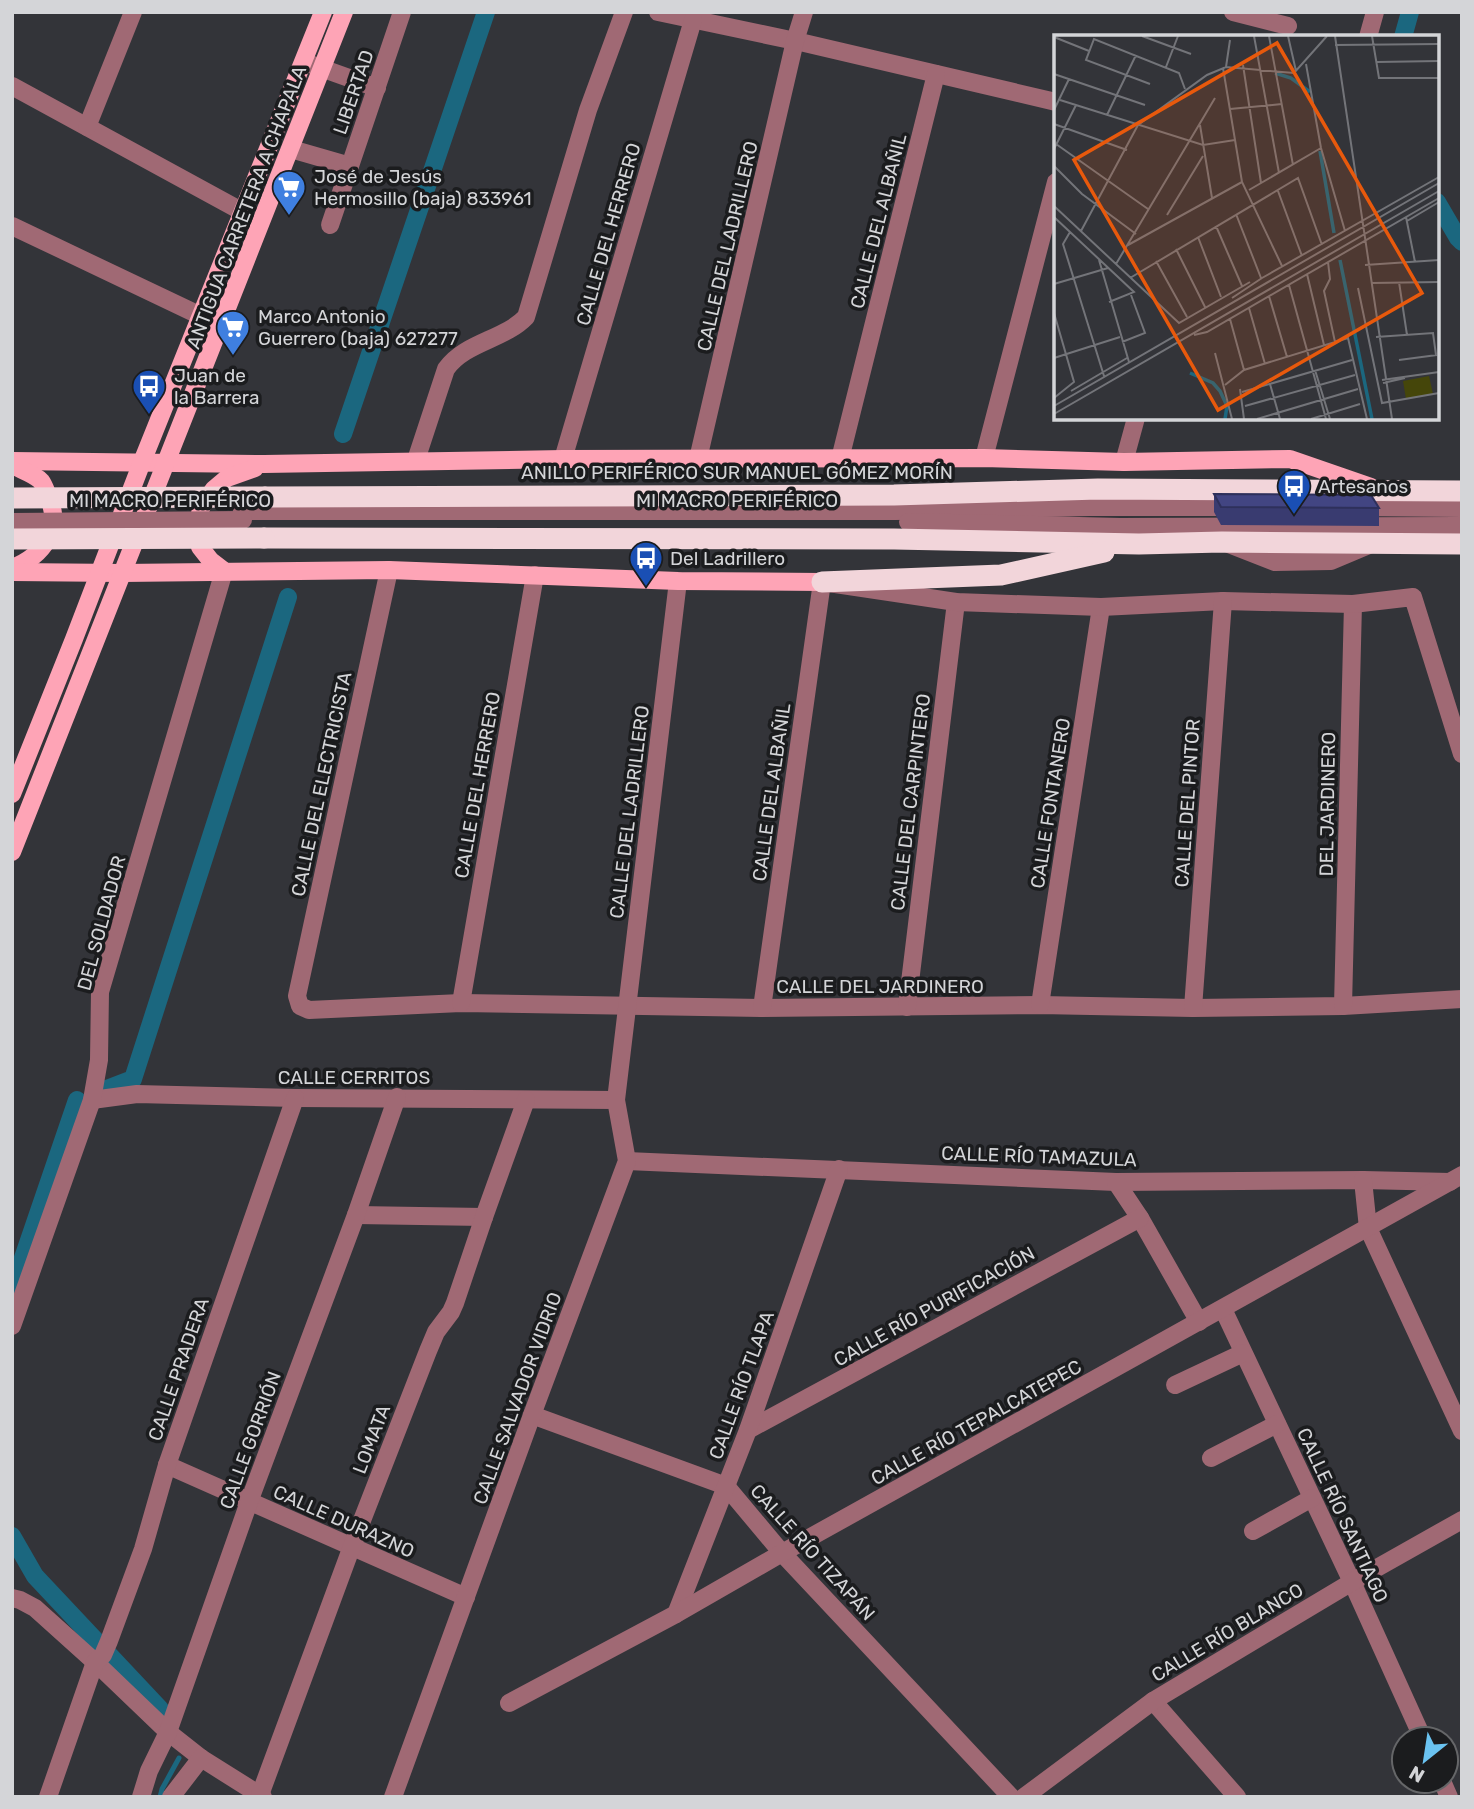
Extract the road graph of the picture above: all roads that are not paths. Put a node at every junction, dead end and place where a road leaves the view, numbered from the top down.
1 (133, 12) edge
2 (323, 12) edge
3 (344, 12) edge
4 (402, 12) edge
5 (624, 12) edge
6 (658, 12) edge
7 (803, 12) edge
8 (1233, 12) edge
9 (1375, 12) edge
10 (693, 20) junction
11 (1290, 25) edge
12 (1369, 35) edge
13 (795, 41) junction
14 (304, 62) junction
15 (322, 69) junction
16 (936, 74) junction
17 (12, 86) edge
18 (377, 88) junction
19 (1054, 102) edge
20 (87, 127) junction
21 (291, 149) junction
22 (350, 166) junction
23 (1054, 190) edge
24 (243, 212) junction
25 (330, 225) dead end
26 (12, 226) edge
27 (202, 316) junction
28 (222, 326) junction
29 (1135, 420) edge
30 (984, 458) junction
31 (563, 459) junction
32 (698, 459) junction
33 (841, 459) junction
34 (416, 460) junction
35 (142, 462) junction
36 (166, 462) junction
37 (1124, 462) junction
38 (12, 463) edge
39 (264, 464) junction
40 (1460, 497) edge
41 (12, 498) edge
42 (1381, 499) junction
43 (12, 512) edge
44 (243, 516) junction
45 (12, 522) edge
46 (1462, 526) edge
47 (1384, 537) junction
48 (12, 539) edge
49 (1139, 544) junction
50 (1462, 544) edge
51 (12, 570) edge
52 (389, 570) junction
53 (224, 571) junction
54 (100, 572) junction
55 (122, 573) junction
56 (535, 575) junction
57 (678, 581) junction
58 (822, 582) junction
59 (1223, 601) junction
60 (956, 602) junction
61 (1353, 604) junction
62 (1101, 607) junction
63 (1462, 754) edge
64 (12, 794) edge
65 (12, 852) edge
66 (1462, 999) edge
67 (461, 1003) junction
68 (300, 1006) joint
69 (627, 1006) junction
70 (1040, 1006) junction
71 (1343, 1006) junction
72 (907, 1007) junction
73 (762, 1008) junction
74 (1193, 1008) junction
75 (397, 1097) junction
76 (295, 1098) junction
77 (92, 1100) junction
78 (526, 1100) junction
79 (616, 1100) junction
80 (627, 1161) junction
81 (839, 1169) junction
82 (1456, 1179) edge
83 (1363, 1180) junction
84 (1116, 1182) junction
85 (356, 1215) junction
86 (484, 1217) junction
87 (1140, 1218) junction
88 (1368, 1228) junction
89 (1223, 1309) junction
90 (1199, 1322) junction
91 (12, 1326) edge
92 (1243, 1353) junction
93 (1175, 1385) dead end
94 (532, 1415) junction
95 (1277, 1424) junction
96 (748, 1430) junction
97 (1462, 1431) edge
98 (1211, 1458) dead end
99 (167, 1465) junction
100 (726, 1486) junction
101 (1312, 1498) junction
102 (249, 1502) junction
103 (1462, 1520) edge
104 (1253, 1531) dead end
105 (352, 1546) junction
106 (782, 1553) junction
107 (1352, 1582) junction
108 (466, 1597) junction
109 (12, 1598) edge
110 (676, 1614) junction
111 (102, 1653) junction
112 (1153, 1701) junction
113 (509, 1703) dead end
114 (1417, 1725) edge
115 (168, 1732) junction
116 (201, 1758) junction
117 (262, 1796) edge
118 (48, 1797) edge
119 (141, 1797) edge
120 (171, 1797) edge
121 (393, 1797) edge
122 (1011, 1797) edge
123 (1024, 1797) edge
124 (1237, 1797) edge

1 - 20 street
2 - 14 main road, ANTIGUA CARRETERA A CHAPALA
3 - 15 main road, ANTIGUA CARRETERA A CHAPALA
4 - 18 street, LIBERTAD
5 - 34 street
6 - 10 street
7 - 13 street, CALLE DEL LADRILLERO
8 - 11 street
9 - 12 street
10 - 13 street
10 - 31 street, CALLE DEL HERRERO
13 - 16 street
13 - 32 street, CALLE DEL LADRILLERO
14 - 15 street
14 - 24 main road, ANTIGUA CARRETERA A CHAPALA
15 - 18 street
15 - 21 main road, ANTIGUA CARRETERA A CHAPALA
16 - 19 street
16 - 33 street, CALLE DEL ALBAÑIL
17 - 20 street
18 - 22 street, LIBERTAD
20 - 24 street
21 - 22 street
21 - 28 main road, ANTIGUA CARRETERA A CHAPALA
22 - 25 street, LIBERTAD
23 - 30 street
24 - 27 main road, ANTIGUA CARRETERA A CHAPALA
26 - 27 street
27 - 28 street
27 - 35 main road, ANTIGUA CARRETERA A CHAPALA
28 - 36 main road, ANTIGUA CARRETERA A CHAPALA
29 - 37 street
30 - 33 main road
30 - 37 main road
31 - 32 main road
31 - 34 main road
32 - 33 main road
34 - 39 main road
35 - 36 main road
35 - 38 main road
35 - 54 main road, ANTIGUA CARRETERA A CHAPALA
36 - 39 main road
36 - 55 main road, ANTIGUA CARRETERA A CHAPALA
37 - 42 main road
38 - 51 main road
39 - 53 main road
40 - 42 highway, ANILLO PERIFÉRICO SUR MANUEL GÓMEZ MORÍN
41 - 42 highway, ANILLO PERIFÉRICO SUR MANUEL GÓMEZ MORÍN, bridge
42 - 44 street, MI MACRO PERIFÉRICO
43 - 44 street, MI MACRO PERIFÉRICO
44 - 45 street, MI MACRO PERIFÉRICO, bridge
44 - 47 street, MI MACRO PERIFÉRICO
46 - 47 street, MI MACRO PERIFÉRICO
47 - 49 highway
47 - 50 highway
48 - 49 highway, bridge
49 - 58 highway
51 - 54 main road
52 - 53 main road
52 - 56 main road
52 - 68 street, CALLE DEL ELECTRICISTA
53 - 55 main road
53 - 77 street, DEL SOLDADOR
54 - 55 main road
54 - 64 main road, ANTIGUA CARRETERA A CHAPALA
55 - 65 main road, ANTIGUA CARRETERA A CHAPALA
56 - 57 main road
56 - 67 street, CALLE DEL HERRERO
57 - 58 main road
57 - 69 street, CALLE DEL LADRILLERO
58 - 60 street
58 - 73 street, CALLE DEL ALBAÑIL
59 - 61 street
59 - 62 street
59 - 74 street, CALLE DEL PINTOR
60 - 62 street
60 - 72 street, CALLE DEL CARPINTERO
61 - 63 street
61 - 71 street, DEL JARDINERO
62 - 70 street, CALLE FONTANERO
66 - 71 street, CALLE DEL JARDINERO
67 - 68 street, CALLE DEL JARDINERO
67 - 69 street, CALLE DEL JARDINERO
69 - 73 street, CALLE DEL JARDINERO
69 - 79 street
70 - 72 street, CALLE DEL JARDINERO
70 - 74 street, CALLE DEL JARDINERO
71 - 74 street, CALLE DEL JARDINERO
72 - 73 street, CALLE DEL JARDINERO
75 - 76 street, CALLE CERRITOS
75 - 78 street, CALLE CERRITOS
75 - 85 street, CALLE GORRIÓN
76 - 77 street, CALLE CERRITOS
76 - 99 street, CALLE PRADERA
77 - 91 street, DEL SOLDADOR
78 - 79 street, CALLE CERRITOS
78 - 86 street, LOMATA
79 - 80 street
80 - 81 street, CALLE RÍO TAMAZULA
80 - 94 street, CALLE SALVADOR VIDRIO
81 - 84 street, CALLE RÍO TAMAZULA
81 - 96 street, CALLE RÍO TLAPA
82 - 83 street, CALLE RÍO TAMAZULA
82 - 88 street, CALLE RÍO TEPALCATEPEC
83 - 84 street, CALLE RÍO TAMAZULA
83 - 88 street
84 - 87 street
85 - 86 street
85 - 102 street, CALLE GORRIÓN
86 - 105 street, LOMATA
87 - 90 street
87 - 96 street, CALLE RÍO PURIFICACIÓN
88 - 89 street, CALLE RÍO TEPALCATEPEC
88 - 97 street
89 - 90 street, CALLE RÍO TEPALCATEPEC
89 - 92 street, CALLE RÍO SANTIAGO
90 - 106 street, CALLE RÍO TEPALCATEPEC
92 - 93 street
92 - 95 street, CALLE RÍO SANTIAGO
94 - 100 street, CALLE RÍO TIZAPÁN
94 - 108 street, CALLE SALVADOR VIDRIO
95 - 98 street
95 - 101 street, CALLE RÍO SANTIAGO
96 - 100 street, CALLE RÍO TLAPA
99 - 102 street, CALLE DURAZNO
99 - 111 street, CALLE PRADERA
100 - 106 street, CALLE RÍO TIZAPÁN
100 - 110 street, CALLE RÍO TLAPA
101 - 104 street
101 - 107 street, CALLE RÍO SANTIAGO
102 - 105 street, CALLE DURAZNO
102 - 115 street, CALLE GORRIÓN
103 - 107 street, CALLE RÍO BLANCO
105 - 108 street, CALLE DURAZNO
105 - 117 street, LOMATA
106 - 110 street, CALLE RÍO TEPALCATEPEC
106 - 122 street, CALLE RÍO TIZAPÁN
107 - 112 street, CALLE RÍO BLANCO
107 - 114 street, CALLE RÍO SANTIAGO
108 - 121 street, CALLE SALVADOR VIDRIO
109 - 111 street
110 - 113 street, CALLE RÍO TEPALCATEPEC
111 - 115 street
111 - 118 street, CALLE PRADERA
112 - 123 street, CALLE RÍO BLANCO
112 - 124 street
115 - 116 street
115 - 119 street, CALLE GORRIÓN
116 - 117 street
116 - 120 street

